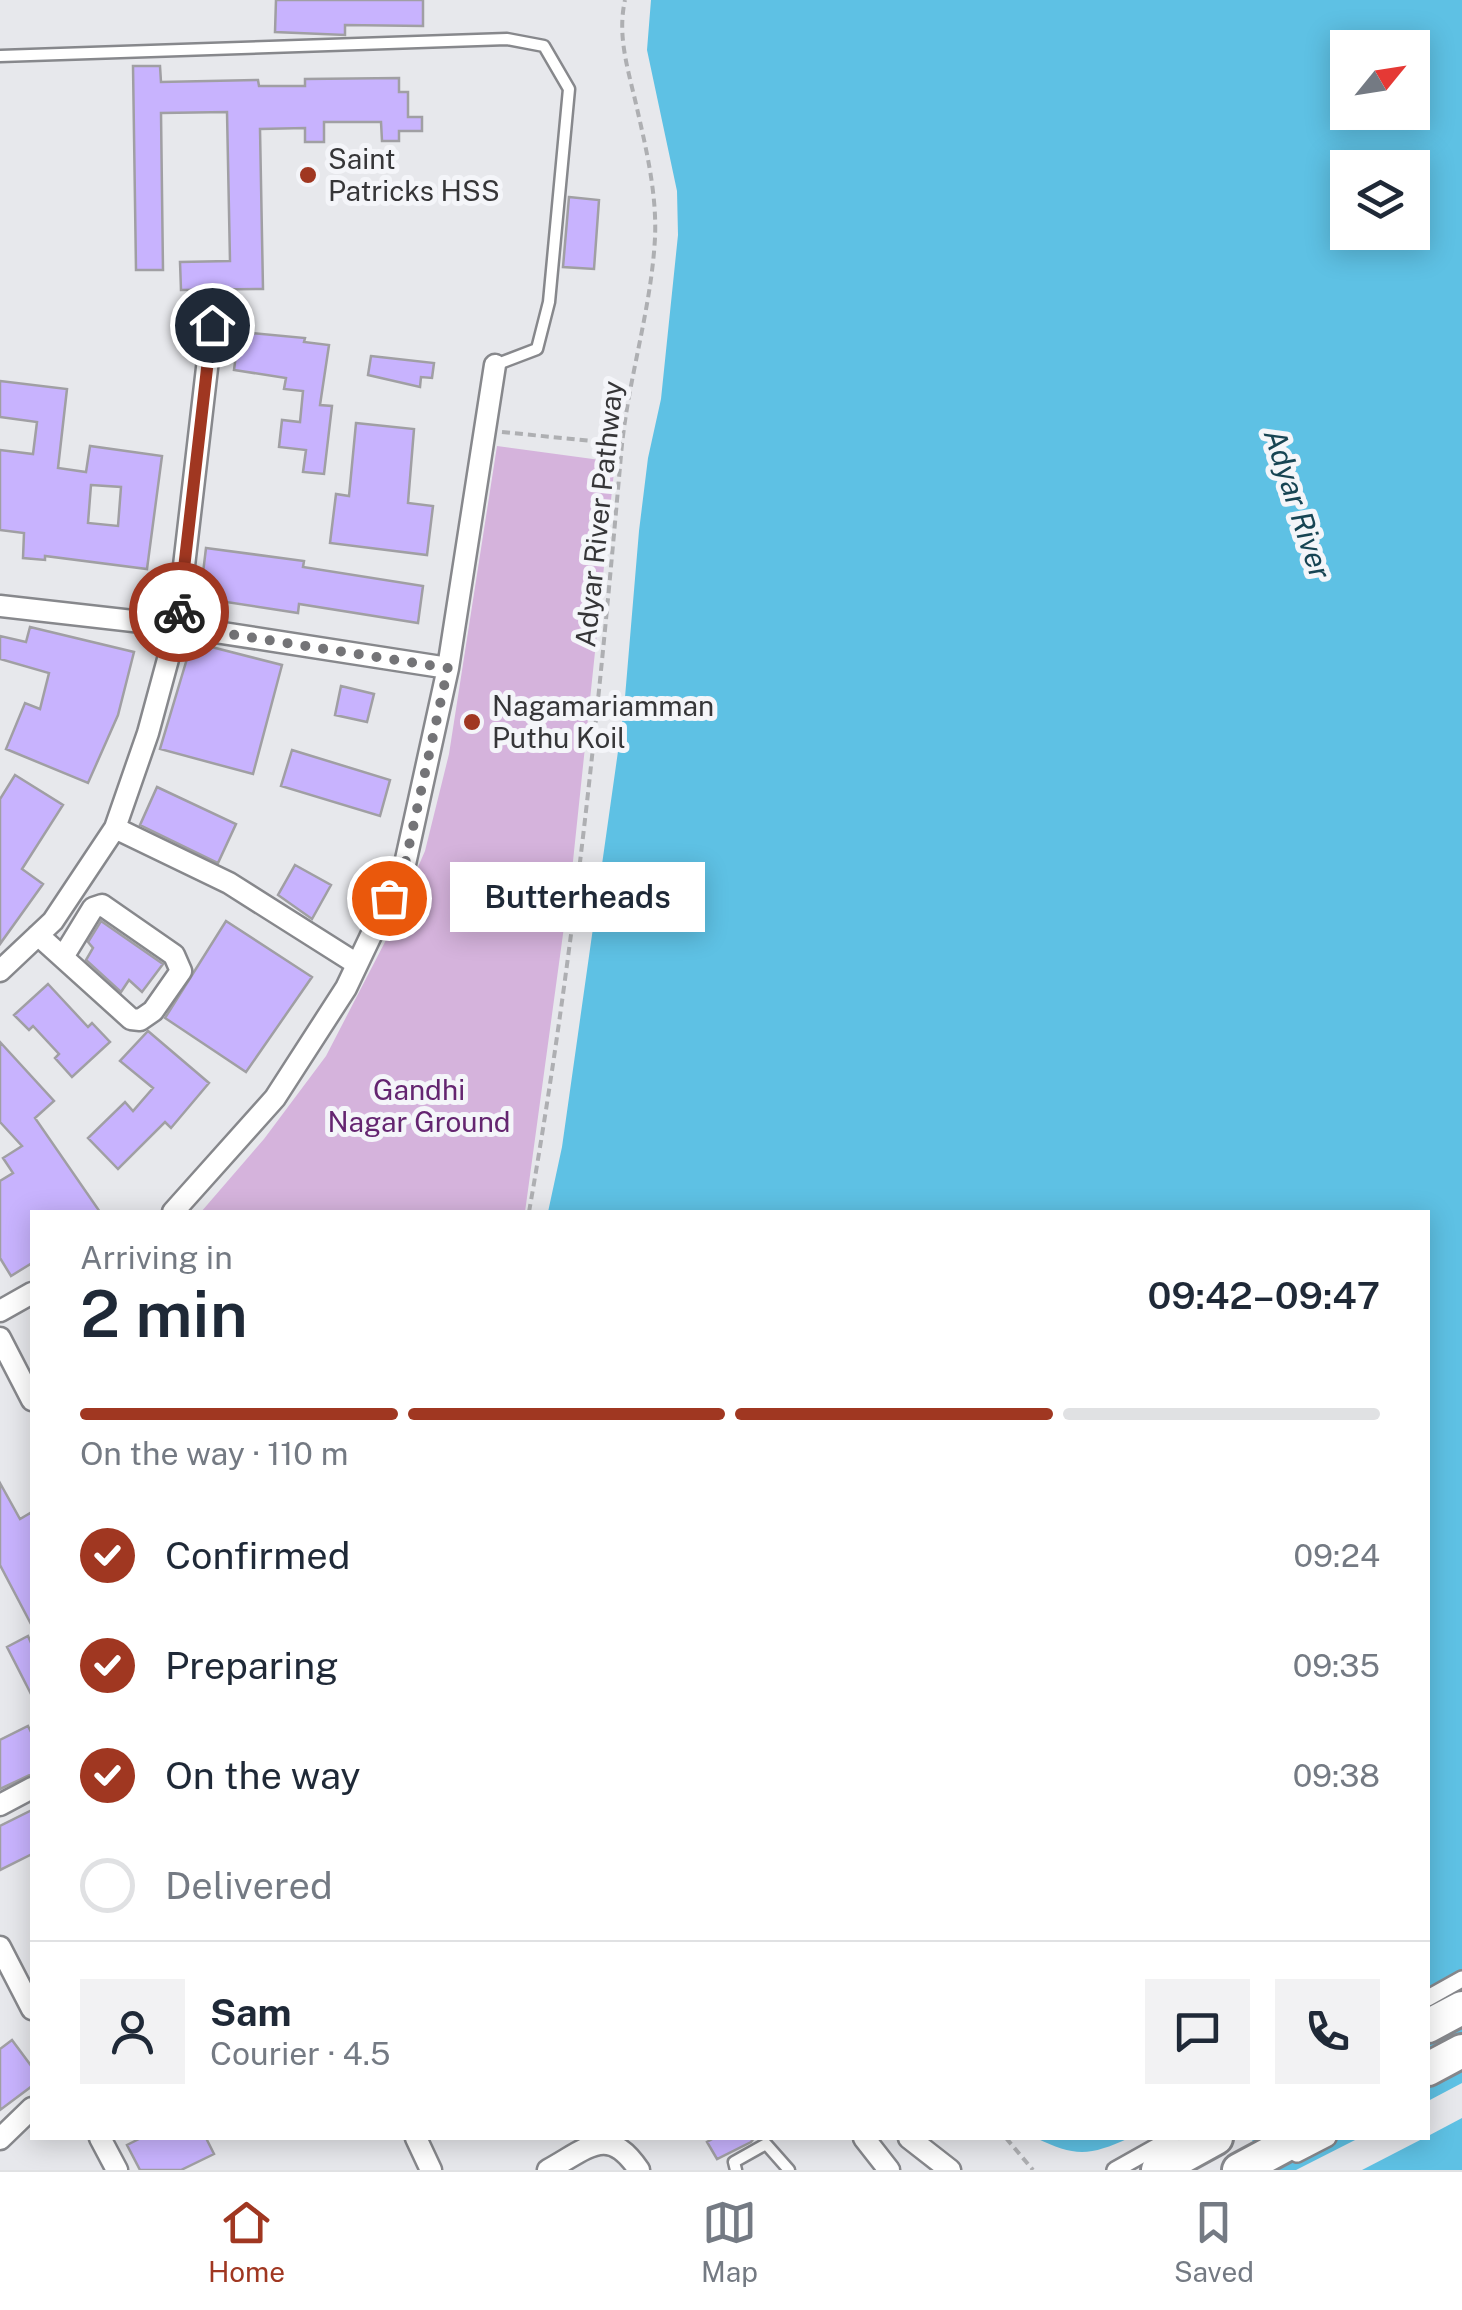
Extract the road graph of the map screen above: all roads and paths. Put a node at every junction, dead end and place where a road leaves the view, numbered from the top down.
1 (625, 0) edge
2 (0, 56) edge
3 (212, 325) dead end
4 (495, 366) joint
5 (486, 431) junction
6 (622, 444) junction
7 (0, 606) edge
8 (177, 626) junction
9 (448, 668) junction
10 (115, 828) junction
11 (38, 935) junction
12 (63, 958) junction
13 (357, 964) junction
14 (0, 971) edge
15 (175, 1210) edge
16 (529, 1210) edge
17 (30, 1294) edge
18 (0, 1311) edge
19 (0, 1338) edge
20 (30, 1396) edge
21 (30, 1789) edge
22 (0, 1804) edge
23 (0, 1947) edge
24 (1462, 1979) edge
25 (1430, 1997) edge
26 (30, 2005) edge
27 (1462, 2008) edge
28 (1430, 2025) edge
29 (1462, 2050) edge
30 (1462, 2066) edge
31 (1430, 2068) edge
32 (1430, 2084) edge
33 (30, 2110) edge
34 (0, 2139) edge
35 (101, 2140) edge
36 (417, 2140) edge
37 (866, 2140) edge
38 (912, 2140) edge
39 (1008, 2140) edge
40 (1168, 2140) edge
41 (1211, 2140) edge
42 (1296, 2140) edge
43 (1324, 2140) edge
44 (630, 2144) edge
45 (117, 2170) edge
46 (431, 2170) edge
47 (548, 2170) edge
48 (639, 2170) edge
49 (736, 2170) edge
50 (789, 2170) edge
51 (888, 2170) edge
52 (950, 2170) edge
53 (1034, 2170) edge
54 (1115, 2170) edge
55 (1158, 2170) edge
56 (1239, 2170) edge
57 (1267, 2170) edge

1 - 6 path, Adyar River Pathway
2 - 4 lane
3 - 8 street
4 - 5 street
5 - 6 path
5 - 9 street
6 - 16 path, Adyar River Pathway
7 - 8 street
8 - 9 street
8 - 10 street
9 - 13 street
10 - 11 street
10 - 13 street
11 - 12 street
11 - 14 street
12 - 12 street
13 - 15 street
17 - 18 street
19 - 20 street
21 - 22 street
23 - 26 street
24 - 25 street
27 - 28 main road
29 - 31 main road
30 - 32 street
33 - 34 street
35 - 45 street
36 - 46 street
37 - 51 street
38 - 52 street
39 - 53 path
40 - 54 street
41 - 55 main road
42 - 56 main road
43 - 57 street
44 - 47 street
44 - 48 street
49 - 50 lane

